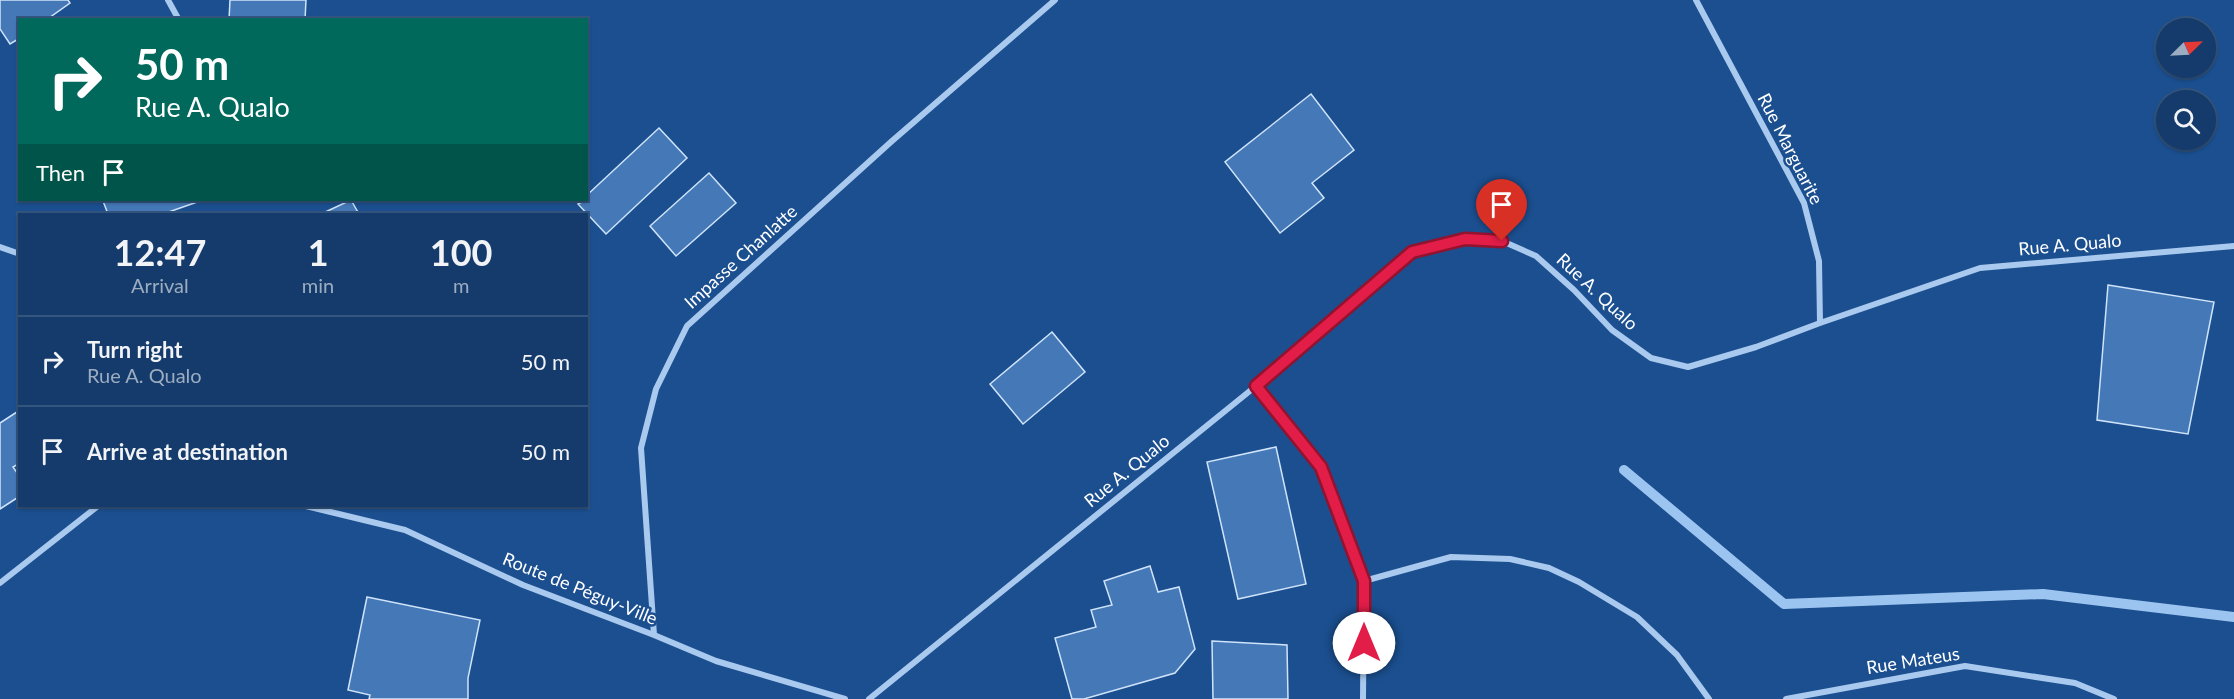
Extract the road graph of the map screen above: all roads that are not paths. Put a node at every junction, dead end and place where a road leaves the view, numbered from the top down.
1 (168, 0) edge
2 (1054, 0) edge
3 (1696, 0) edge
4 (177, 18) edge
5 (2234, 246) edge
6 (0, 247) edge
7 (18, 253) edge
8 (1820, 323) junction
9 (1256, 386) junction
10 (97, 507) edge
11 (310, 507) edge
12 (1364, 581) junction
13 (0, 583) edge
14 (654, 635) junction
15 (845, 699) edge
16 (869, 699) edge
17 (1363, 699) edge
18 (1709, 699) edge
19 (1786, 699) edge
20 (2114, 699) edge

1 - 4 street
2 - 14 street, Impasse Chanlatte
3 - 8 street, Rue Marguarite
5 - 8 street, Rue A. Qualo
6 - 7 street
8 - 9 street, Rue A. Qualo
9 - 12 street
9 - 16 street, Rue A. Qualo
10 - 13 street
11 - 14 street, Route de Péguy-Ville
12 - 17 street
12 - 18 street
14 - 15 street, Route de Péguy-Ville
19 - 20 street, Rue Mateus

